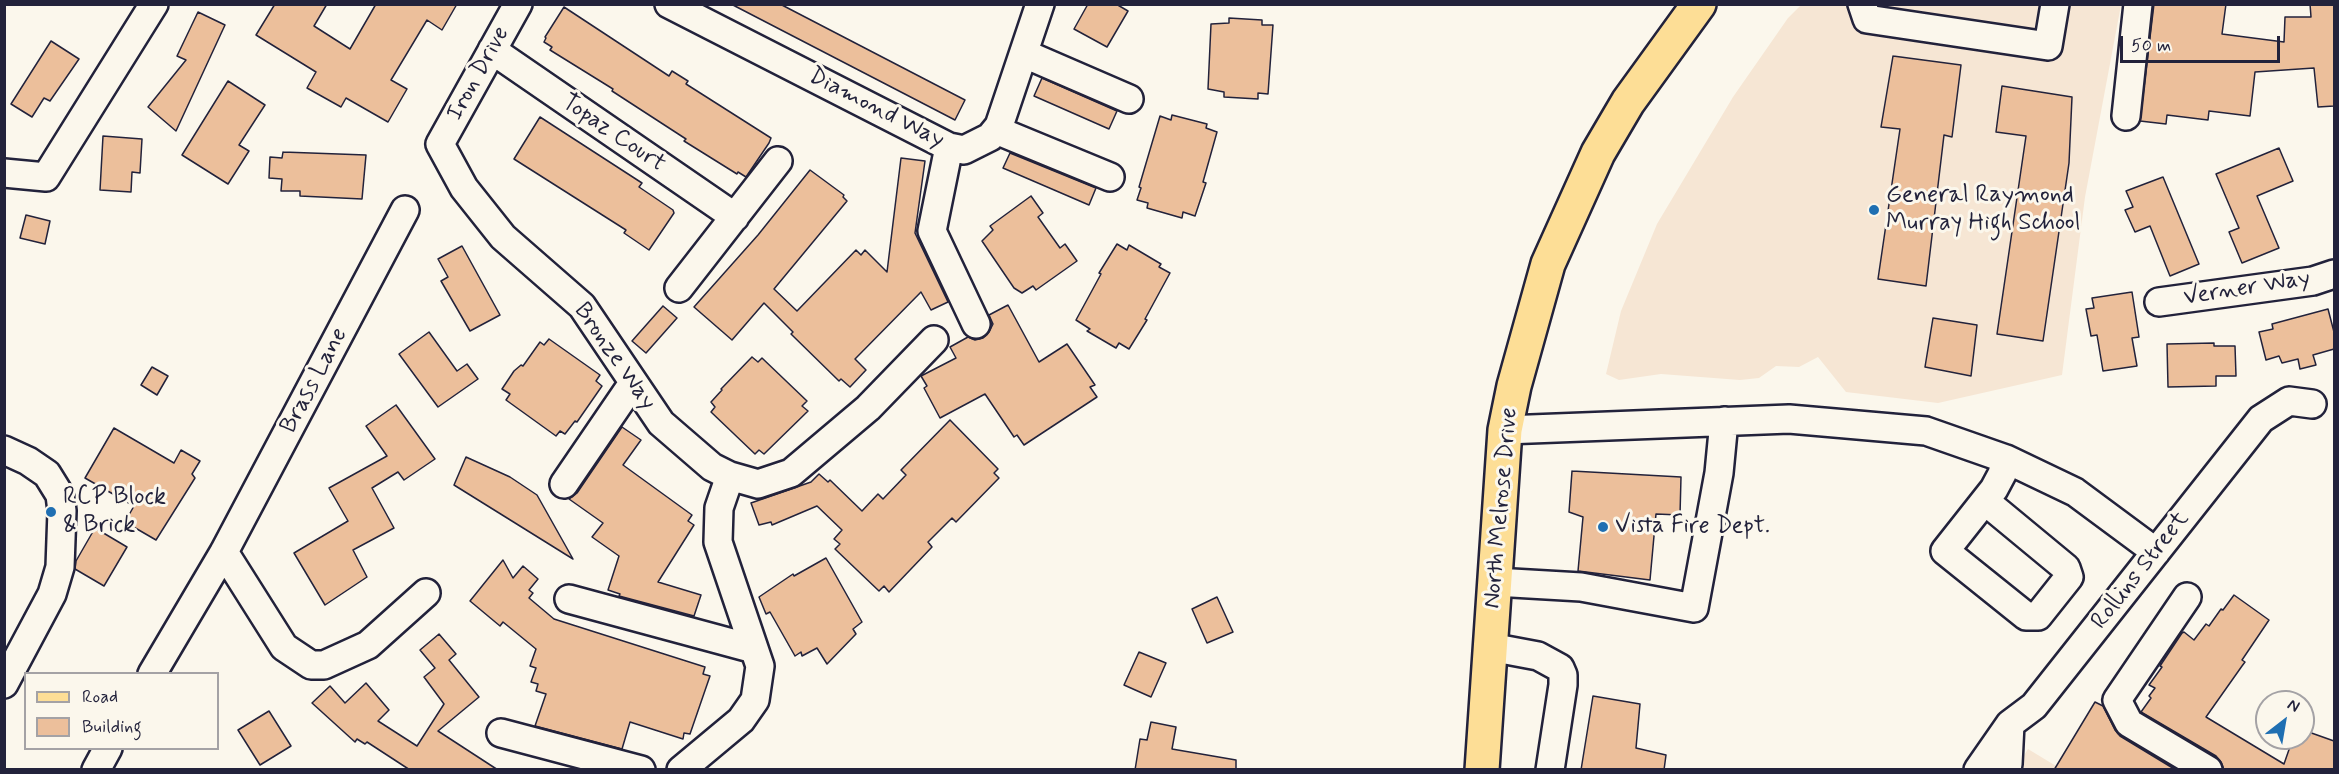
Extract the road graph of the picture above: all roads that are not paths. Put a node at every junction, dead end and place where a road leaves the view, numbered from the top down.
1 (154, 4) edge
2 (518, 4) edge
3 (669, 4) edge
4 (1040, 4) edge
5 (1699, 4) edge
6 (1862, 4) edge
7 (2055, 4) edge
8 (2138, 4) edge
9 (492, 50) junction
10 (1024, 54) junction
11 (1129, 99) dead end
12 (2126, 116) dead end
13 (996, 130) junction
14 (440, 144) joint
15 (949, 147) junction
16 (778, 161) dead end
17 (4, 173) edge
18 (1110, 177) dead end
19 (405, 210) dead end
20 (735, 217) junction
21 (2334, 274) edge
22 (679, 288) dead end
23 (2159, 302) dead end
24 (976, 324) dead end
25 (934, 340) dead end
26 (633, 383) junction
27 (2312, 404) dead end
28 (1724, 421) junction
29 (1505, 430) junction
30 (4, 450) edge
31 (2006, 459) junction
32 (730, 476) junction
33 (564, 484) dead end
34 (1985, 501) junction
35 (224, 552) junction
36 (2156, 552) junction
37 (1495, 582) junction
38 (426, 593) dead end
39 (2187, 597) dead end
40 (568, 599) dead end
41 (1490, 647) junction
42 (754, 649) junction
43 (153, 672) edge
44 (4, 684) edge
45 (2010, 724) junction
46 (501, 733) dead end
47 (107, 750) edge
48 (96, 770) edge
49 (641, 770) edge
50 (681, 770) edge
51 (1482, 770) edge
52 (1551, 770) edge
53 (1978, 770) edge
54 (2004, 770) edge
55 (2208, 770) edge

1 - 17 street
2 - 9 street, Iron Drive
3 - 15 street, Diamond Way
4 - 10 street
5 - 29 main road, North Melrose Drive
6 - 7 street
8 - 12 street
9 - 14 street, Iron Drive
9 - 20 street, Topaz Court
10 - 11 street
10 - 13 street
13 - 15 street, Diamond Way
13 - 18 street
14 - 26 street, Bronze Way
15 - 24 street
16 - 20 street
19 - 35 street, Brass Lane
20 - 22 street
21 - 23 street, Verner Way
25 - 32 street, Bronze Way
26 - 32 street, Bronze Way
26 - 33 street
27 - 36 street, Rollins Street
28 - 29 street
28 - 31 street
28 - 37 street
29 - 37 main road, North Melrose Drive
30 - 44 street
31 - 34 street
31 - 36 street
32 - 42 street
34 - 34 street
35 - 38 street
35 - 43 street, Brass Lane
36 - 45 street, Rollins Street
37 - 41 main road, North Melrose Drive
39 - 55 street
40 - 42 street
41 - 51 main road, North Melrose Drive
41 - 52 street
42 - 50 street
45 - 53 street, Rollins Street
45 - 54 street
46 - 49 street
47 - 48 street

